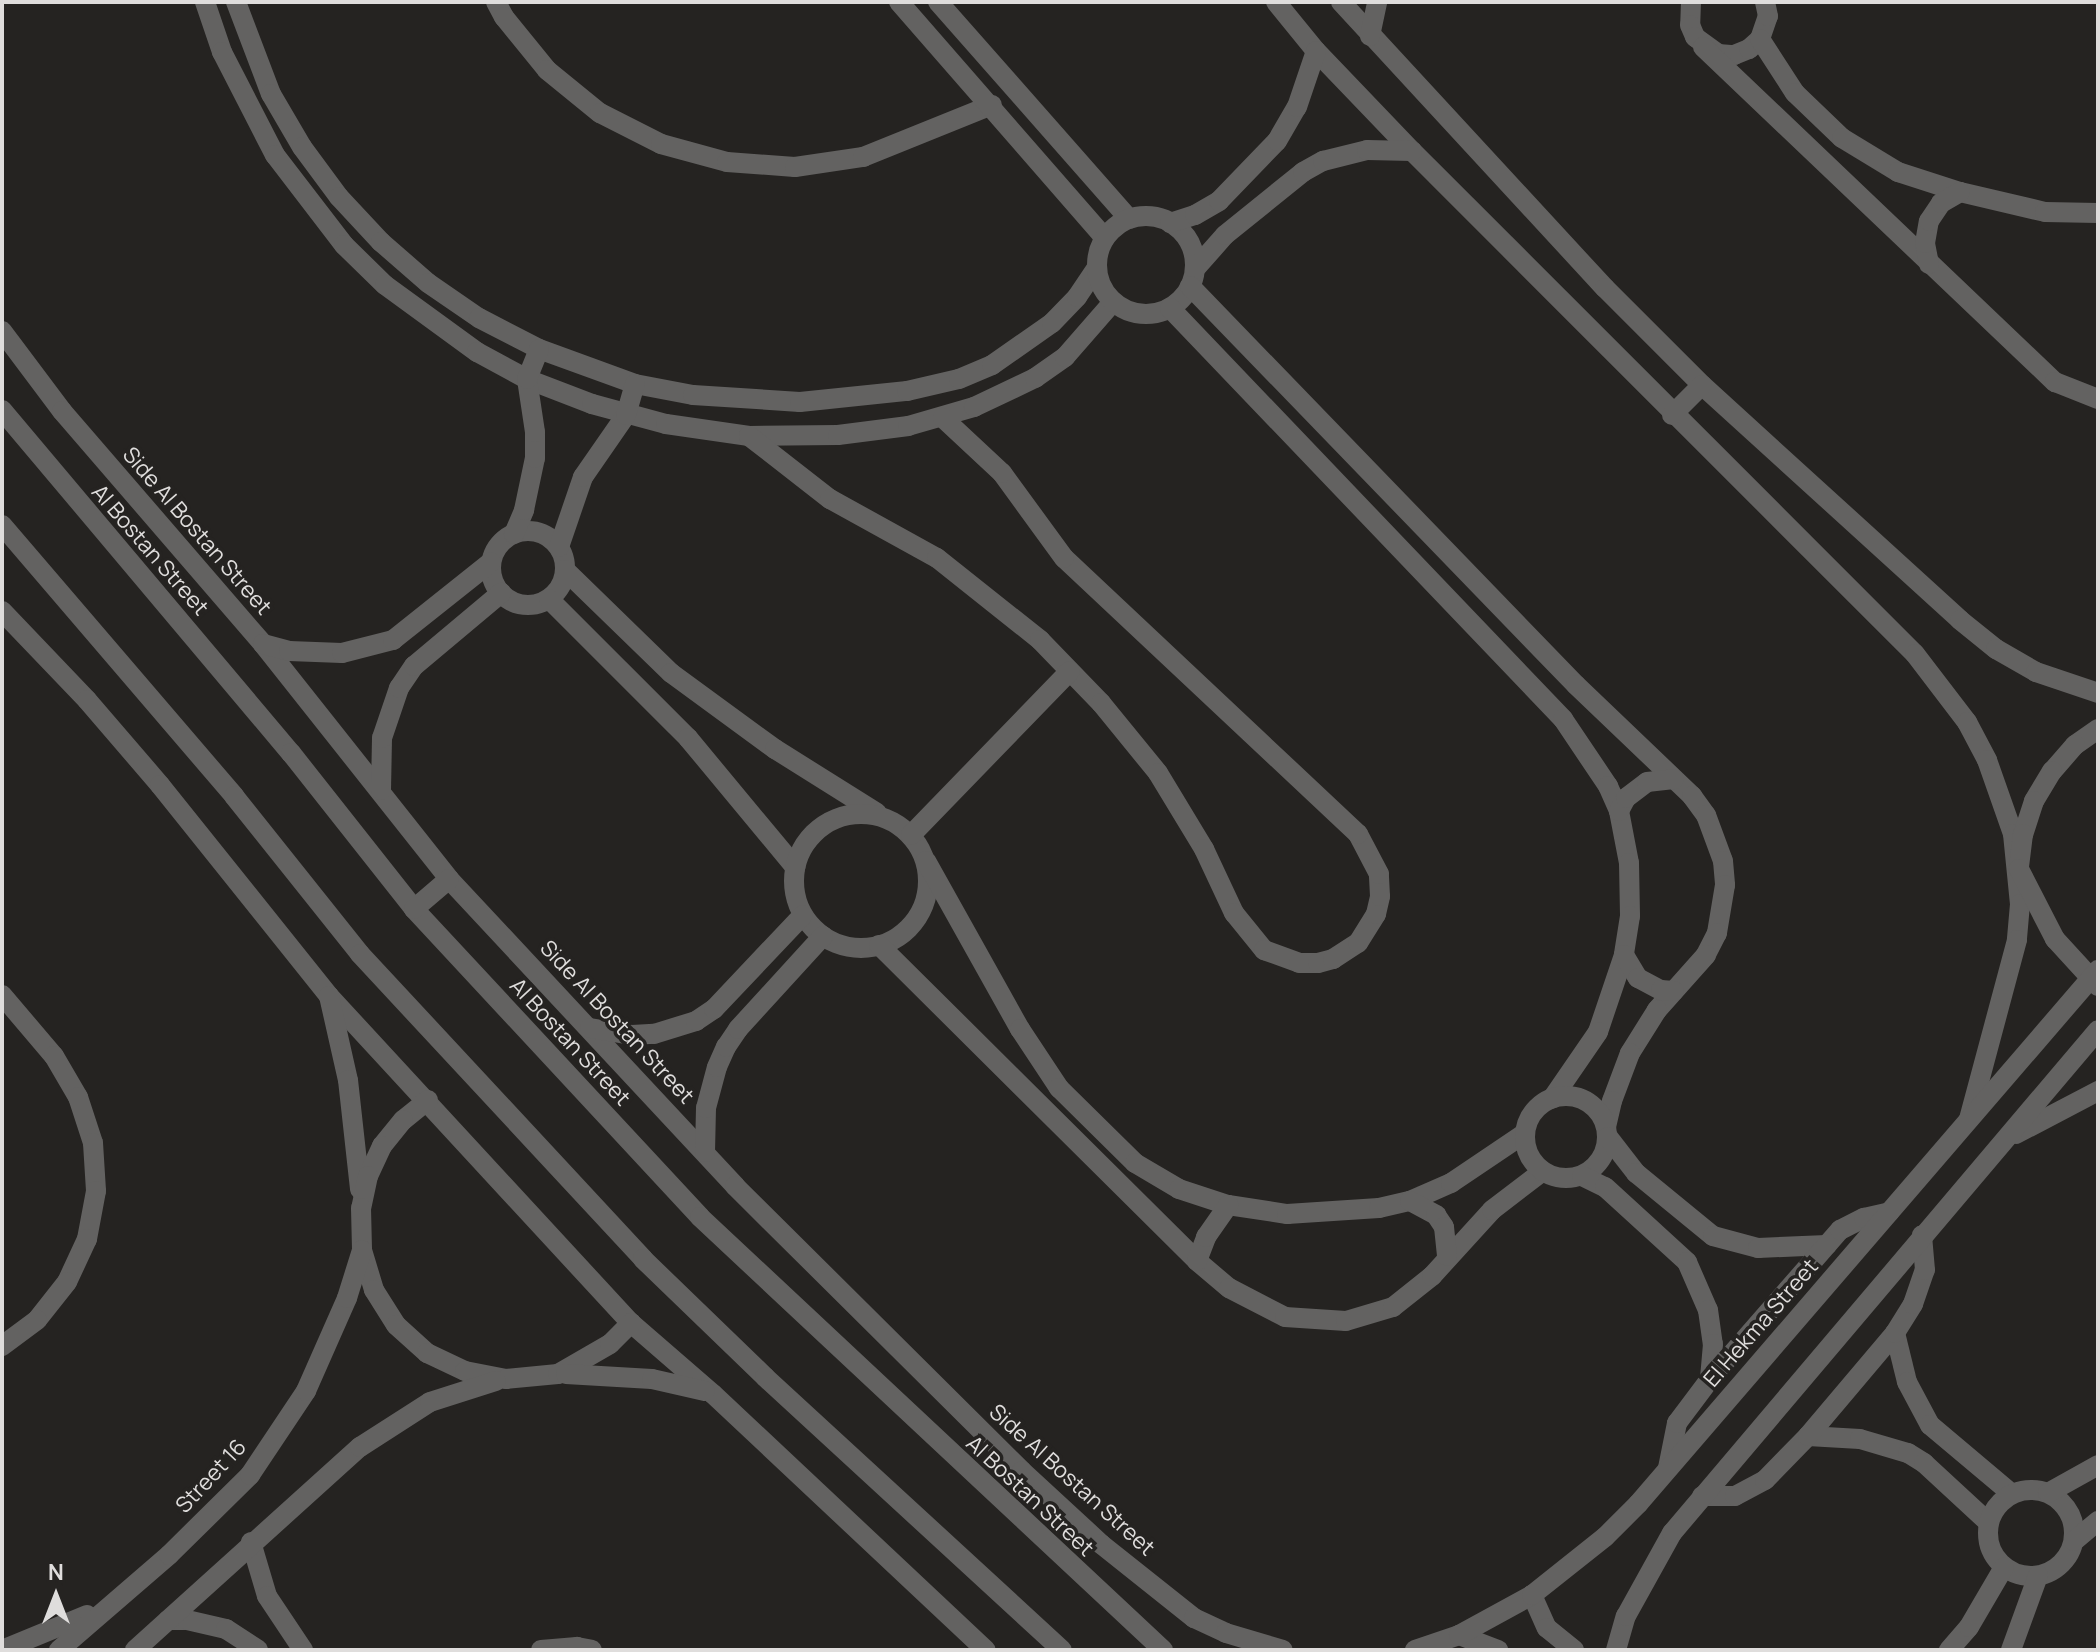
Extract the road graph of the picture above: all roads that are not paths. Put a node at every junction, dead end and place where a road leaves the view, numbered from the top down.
1 (205, 2) edge
2 (236, 2) edge
3 (496, 2) edge
4 (899, 2) edge
5 (938, 2) edge
6 (1276, 2) edge
7 (1341, 2) edge
8 (1377, 2) edge
9 (1673, 2) edge
10 (1691, 2) edge
11 (1770, 7) edge
12 (1690, 25) junction
13 (1370, 36) junction
14 (1760, 39) junction
15 (1703, 47) junction
16 (1316, 51) junction
17 (271, 94) junction
18 (992, 105) junction
19 (247, 106) junction
20 (1412, 151) junction
21 (1960, 192) junction
22 (2098, 213) edge
23 (1129, 219) junction
24 (1170, 223) junction
25 (1105, 238) junction
26 (1929, 264) junction
27 (1096, 269) junction
28 (1192, 278) junction
29 (1113, 302) junction
30 (1170, 308) junction
31 (2, 331) edge
32 (539, 349) junction
33 (527, 379) junction
34 (635, 384) junction
35 (1702, 385) junction
36 (2098, 399) edge
37 (2, 410) edge
38 (626, 415) junction
39 (1672, 415) junction
40 (943, 418) junction
41 (749, 436) junction
42 (2, 525) edge
43 (514, 534) junction
44 (1441, 546) junction
45 (559, 547) junction
46 (491, 562) junction
47 (1419, 567) junction
48 (565, 570) junction
49 (501, 593) junction
50 (549, 599) junction
51 (6, 618) edge
52 (263, 644) junction
53 (1070, 671) junction
54 (2098, 693) edge
55 (2098, 729) edge
56 (1674, 779) junction
57 (381, 790) junction
58 (1619, 811) junction
59 (884, 817) junction
60 (911, 835) junction
61 (926, 861) junction
62 (795, 867) junction
63 (2019, 869) junction
64 (449, 879) junction
65 (414, 909) junction
66 (803, 915) junction
67 (823, 936) junction
68 (879, 945) junction
69 (1624, 955) junction
70 (2095, 979) edge
71 (1674, 991) junction
72 (2, 995) edge
73 (329, 996) junction
74 (589, 1027) junction
75 (2098, 1030) edge
76 (2098, 1091) edge
77 (1552, 1099) junction
78 (428, 1100) junction
79 (1969, 1119) junction
80 (1607, 1132) junction
81 (1525, 1133) junction
82 (2002, 1142) junction
83 (705, 1152) junction
84 (1543, 1171) junction
85 (1582, 1176) junction
86 (1410, 1201) junction
87 (1228, 1205) junction
88 (361, 1208) junction
89 (1889, 1212) junction
90 (1922, 1235) junction
91 (1827, 1245) junction
92 (362, 1250) junction
93 (1447, 1256) junction
94 (1197, 1261) junction
95 (631, 1323) junction
96 (1895, 1333) junction
97 (2, 1346) edge
98 (558, 1374) junction
99 (506, 1379) junction
100 (1710, 1379) junction
101 (713, 1394) junction
102 (1808, 1436) junction
103 (2098, 1465) edge
104 (1668, 1468) junction
105 (2048, 1493) junction
106 (2012, 1494) junction
107 (1702, 1496) junction
108 (2098, 1521) edge
109 (1988, 1522) junction
110 (2074, 1541) junction
111 (251, 1542) junction
112 (1101, 1544) junction
113 (2004, 1567) junction
114 (1075, 1571) junction
115 (2038, 1576) junction
116 (122, 1595) junction
117 (1532, 1595) junction
118 (168, 1620) junction
119 (1459, 1635) junction
120 (2, 1650) edge
121 (59, 1650) edge
122 (135, 1650) edge
123 (258, 1650) edge
124 (303, 1650) edge
125 (541, 1650) edge
126 (592, 1650) edge
127 (986, 1650) edge
128 (1062, 1650) edge
129 (1163, 1650) edge
130 (1283, 1650) edge
131 (1415, 1650) edge
132 (1498, 1650) edge
133 (1574, 1650) edge
134 (1616, 1650) edge
135 (1949, 1650) edge
136 (2011, 1650) edge

1 - 19 street
2 - 17 street
3 - 18 street
4 - 18 street
5 - 23 street
6 - 16 street
7 - 13 street
8 - 13 street
9 - 12 street
10 - 12 street
11 - 14 street
12 - 15 street
13 - 35 street
14 - 15 street
14 - 21 street
15 - 26 street
16 - 20 street
16 - 24 street
17 - 19 street
17 - 32 street
18 - 25 street
19 - 33 street
20 - 28 street
20 - 39 street
21 - 22 street
21 - 26 street
23 - 24 street
23 - 25 street
24 - 28 street
25 - 27 street
26 - 36 street
27 - 29 street
27 - 34 street
28 - 30 street
28 - 44 street
29 - 30 street
29 - 40 street
30 - 47 street
31 - 52 street, Side Al Bostan Street
32 - 33 street
32 - 34 street
33 - 38 street
33 - 43 street
34 - 38 street
35 - 39 street
35 - 54 street
37 - 65 street, Al Bostan Street
38 - 41 street
38 - 45 street
39 - 63 street
40 - 41 street
40 - 53 street
41 - 53 street
42 - 128 street
43 - 45 street
43 - 46 street
44 - 47 street
44 - 56 street
45 - 48 street
46 - 49 street
46 - 52 street
47 - 58 street
48 - 50 street
48 - 59 street
49 - 50 street
49 - 57 street
50 - 62 street
51 - 73 street
52 - 57 street, Side Al Bostan Street
53 - 60 street
55 - 63 street
56 - 58 street
56 - 71 street
57 - 64 street, Side Al Bostan Street
58 - 69 street
59 - 60 street
59 - 62 street
60 - 61 street
61 - 68 street
61 - 87 street
62 - 66 street
63 - 70 street
63 - 79 street
64 - 65 street
64 - 74 street, Side Al Bostan Street
65 - 114 street, Al Bostan Street
66 - 67 street
66 - 74 street
67 - 68 street
67 - 83 street
68 - 94 street
69 - 71 street
69 - 77 street
70 - 79 street, El Hekma Street
71 - 80 street
72 - 97 street
73 - 78 street
73 - 88 street
74 - 83 street, Side Al Bostan Street
75 - 82 street
76 - 82 street
77 - 80 street
77 - 81 street
78 - 88 street
78 - 95 street
79 - 89 street, El Hekma Street
80 - 85 street
80 - 91 street
81 - 84 street
81 - 86 street
82 - 90 street
83 - 112 street, Side Al Bostan Street
84 - 85 street
84 - 93 street
85 - 100 street
86 - 87 street
86 - 93 street
87 - 94 street
88 - 92 street
89 - 91 street
89 - 104 street, El Hekma Street
90 - 96 street
90 - 107 street
91 - 100 street
92 - 99 street
92 - 116 street, Street 16
93 - 94 street
95 - 98 street
95 - 101 street
96 - 102 street
96 - 106 street
98 - 99 street
98 - 101 street
99 - 111 street
100 - 104 street
101 - 127 street
102 - 107 street
102 - 109 street
103 - 105 street
104 - 117 street, El Hekma Street
105 - 106 street
105 - 110 street
106 - 109 street
107 - 134 street
108 - 110 street
109 - 113 street
110 - 115 street
111 - 118 street
111 - 124 street
112 - 114 street
112 - 130 street, Side Al Bostan Street
113 - 115 street
113 - 135 street
114 - 129 street, Al Bostan Street
115 - 136 street
116 - 120 street
116 - 121 street, Street 16
117 - 119 street, El Hekma Street
117 - 133 street
118 - 122 street
118 - 123 street
119 - 131 street, El Hekma Street
119 - 132 street
125 - 126 street

